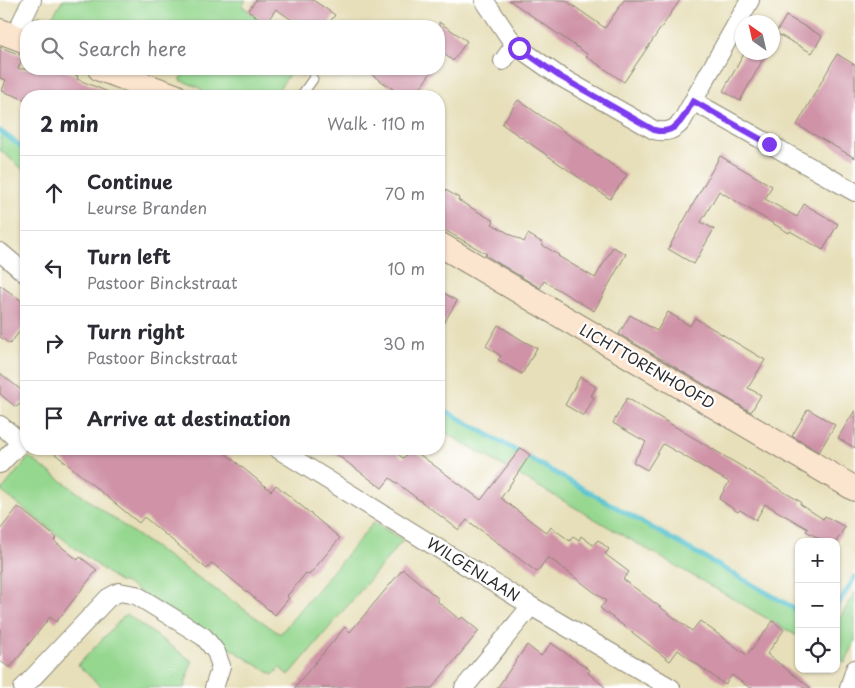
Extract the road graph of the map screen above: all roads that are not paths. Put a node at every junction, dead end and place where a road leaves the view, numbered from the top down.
1 (32, 0) edge
2 (484, 0) edge
3 (750, 0) edge
4 (22, 20) edge
5 (20, 24) edge
6 (14, 36) edge
7 (515, 44) junction
8 (503, 62) dead end
9 (117, 75) edge
10 (313, 79) dead end
11 (158, 90) edge
12 (305, 90) edge
13 (693, 101) junction
14 (855, 192) edge
15 (445, 248) edge
16 (0, 252) edge
17 (20, 269) edge
18 (0, 425) edge
19 (20, 438) edge
20 (20, 444) edge
21 (288, 455) edge
22 (0, 464) edge
23 (855, 489) edge
24 (531, 606) junction
25 (855, 669) edge
26 (23, 688) edge
27 (214, 688) edge
28 (464, 688) edge
29 (671, 688) edge
30 (850, 688) edge

1 - 4 street
2 - 7 street
3 - 13 street
5 - 6 street
7 - 8 street
7 - 13 street
9 - 11 street
10 - 12 lane
13 - 14 street
15 - 23 street, LICHTTORENHOOFD
16 - 17 street
18 - 19 street
20 - 22 street
21 - 24 street, WILGENLAAN
24 - 28 street
24 - 29 street, WILGENLAAN
25 - 30 street
26 - 27 street

